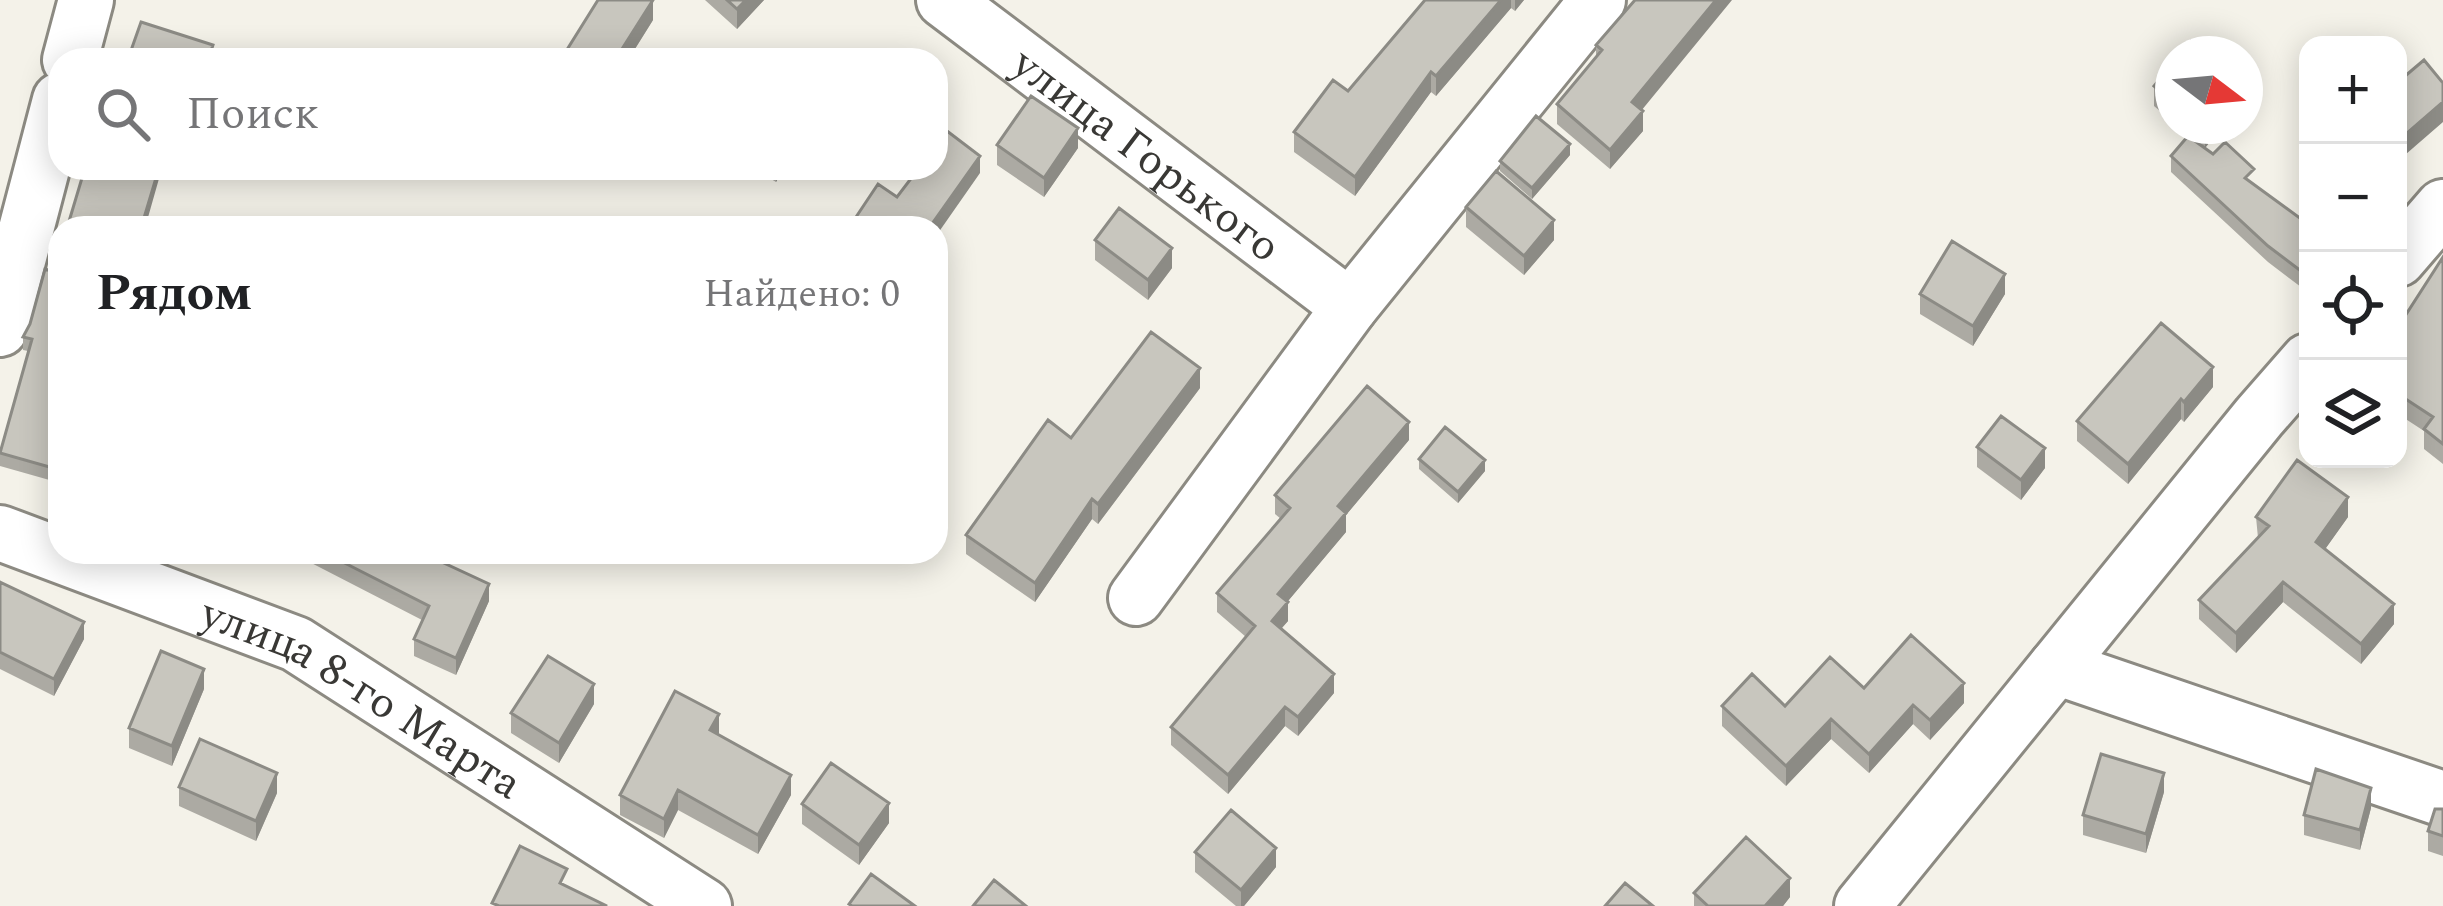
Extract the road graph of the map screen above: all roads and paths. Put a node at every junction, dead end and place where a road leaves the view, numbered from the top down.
1 (86, 0) edge
2 (944, 0) edge
3 (1598, 0) edge
4 (73, 48) edge
5 (48, 146) edge
6 (2443, 207) edge
7 (2404, 252) edge
8 (1350, 307) junction
9 (0, 329) edge
10 (2299, 372) edge
11 (0, 533) edge
12 (48, 551) edge
13 (83, 564) edge
14 (1136, 598) dead end
15 (2056, 667) junction
16 (2443, 799) edge
17 (704, 906) edge
18 (1862, 906) edge

1 - 4 street
2 - 8 street, улица Горького
3 - 8 street
5 - 9 street
6 - 7 street
8 - 14 street
10 - 15 street
11 - 12 street, улица 8-го Марта
13 - 17 street, улица 8-го Марта
15 - 16 street
15 - 18 street

